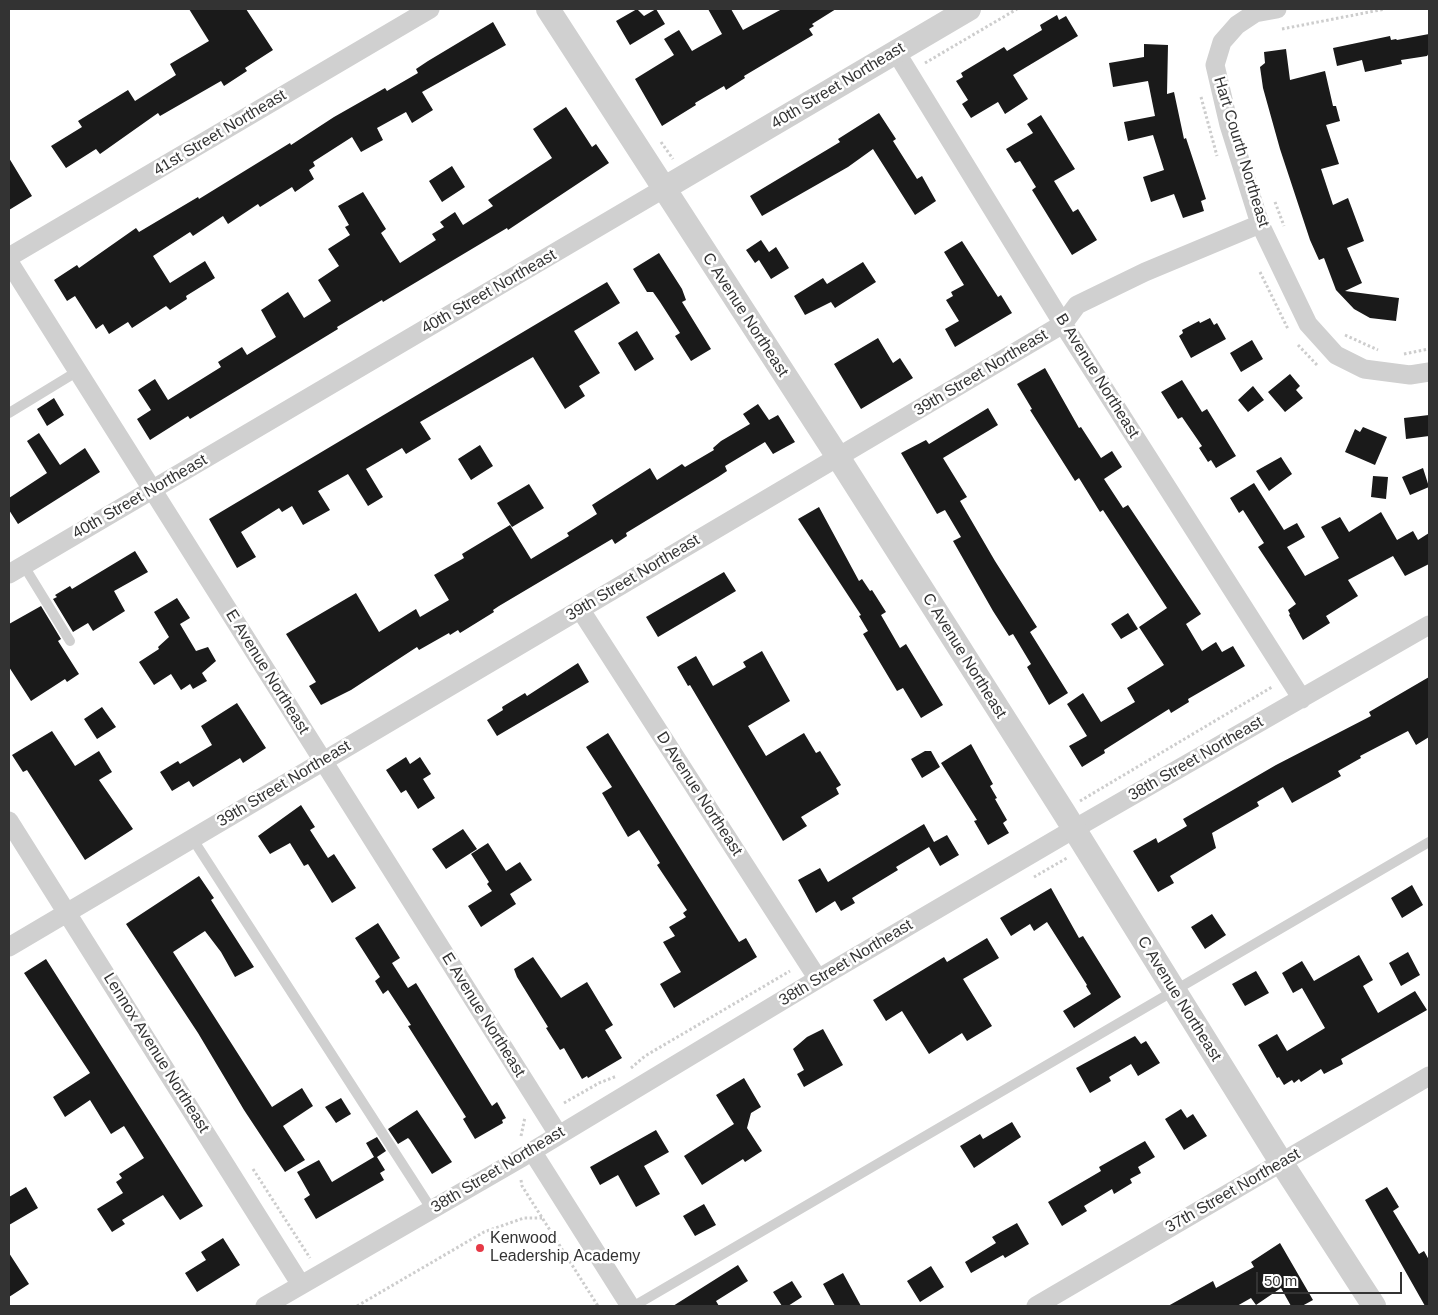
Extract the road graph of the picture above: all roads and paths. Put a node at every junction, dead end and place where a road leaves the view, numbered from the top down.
1 (430, 9) edge
2 (548, 9) edge
3 (969, 9) edge
4 (1017, 9) edge
5 (1277, 9) edge
6 (1385, 9) edge
7 (1278, 30) dead end
8 (896, 52) junction
9 (918, 67) dead end
10 (663, 189) junction
11 (1273, 197) dead end
12 (1260, 224) junction
13 (1286, 232) dead end
14 (9, 257) edge
15 (9, 262) edge
16 (1063, 324) junction
17 (1342, 332) dead end
18 (1429, 349) edge
19 (1386, 352) dead end
20 (1403, 354) dead end
21 (78, 372) junction
22 (1429, 372) edge
23 (9, 413) edge
24 (838, 457) junction
25 (152, 490) junction
26 (16, 570) edge
27 (580, 609) junction
28 (1429, 625) edge
29 (70, 642) dead end
30 (1289, 677) junction
31 (1302, 698) junction
32 (323, 761) junction
33 (1079, 801) dead end
34 (9, 821) edge
35 (1074, 829) junction
36 (192, 838) junction
37 (1429, 842) edge
38 (68, 912) junction
39 (9, 946) edge
40 (796, 967) dead end
41 (818, 979) junction
42 (1173, 990) junction
43 (628, 1070) dead end
44 (623, 1073) dead end
45 (1429, 1076) edge
46 (572, 1098) junction
47 (564, 1103) dead end
48 (575, 1104) dead end
49 (558, 1134) junction
50 (532, 1151) junction
51 (1281, 1162) junction
52 (520, 1174) dead end
53 (432, 1210) junction
54 (542, 1218) junction
55 (301, 1285) junction
56 (265, 1306) edge
57 (357, 1306) edge
58 (598, 1306) edge
59 (632, 1306) edge
60 (1036, 1306) edge
61 (1374, 1306) edge

1 - 14 street, 41st Street Northeast
2 - 10 street, C Avenue Northeast
3 - 8 street, 40th Street Northeast
4 - 9 path
5 - 12 street, Hart Courth Northeast
6 - 7 path
8 - 10 street, 40th Street Northeast
8 - 16 street, B Avenue Northeast
10 - 24 street, C Avenue Northeast
10 - 25 street, 40th Street Northeast
11 - 13 path
12 - 16 street, 39th Street Northeast
12 - 22 street, Hart Courth Northeast
15 - 21 street, E Avenue Northeast
16 - 24 street, 39th Street Northeast
16 - 30 street, B Avenue Northeast
17 - 19 path
18 - 20 path
21 - 23 lane
21 - 25 street, E Avenue Northeast
24 - 27 street, 39th Street Northeast
24 - 35 street, C Avenue Northeast
25 - 26 street, 40th Street Northeast
25 - 32 street, E Avenue Northeast
26 - 29 lane
27 - 32 street, 39th Street Northeast
27 - 41 street, D Avenue Northeast
28 - 31 street, 38th Street Northeast
30 - 31 street, B Avenue Northeast
30 - 33 path
31 - 35 street, 38th Street Northeast
32 - 36 street, 39th Street Northeast
32 - 49 street, E Avenue Northeast
34 - 38 street, Lennox Avenue Northeast
35 - 41 street, 38th Street Northeast
35 - 42 street, C Avenue Northeast
36 - 38 street, 39th Street Northeast
36 - 53 lane
37 - 42 lane
38 - 39 street, 39th Street Northeast
38 - 55 street, Lennox Avenue Northeast
40 - 43 path
41 - 49 street, 38th Street Northeast
42 - 51 street, C Avenue Northeast
42 - 59 lane
44 - 46 path
45 - 51 street, 37th Street Northeast
46 - 47 path
46 - 48 path
49 - 50 street, 38th Street Northeast
50 - 53 street, 38th Street Northeast
50 - 59 street
51 - 60 street, 37th Street Northeast
51 - 61 street, C Avenue Northeast
52 - 54 path
53 - 55 street, 38th Street Northeast
54 - 57 path
54 - 58 path
55 - 56 street, 38th Street Northeast

